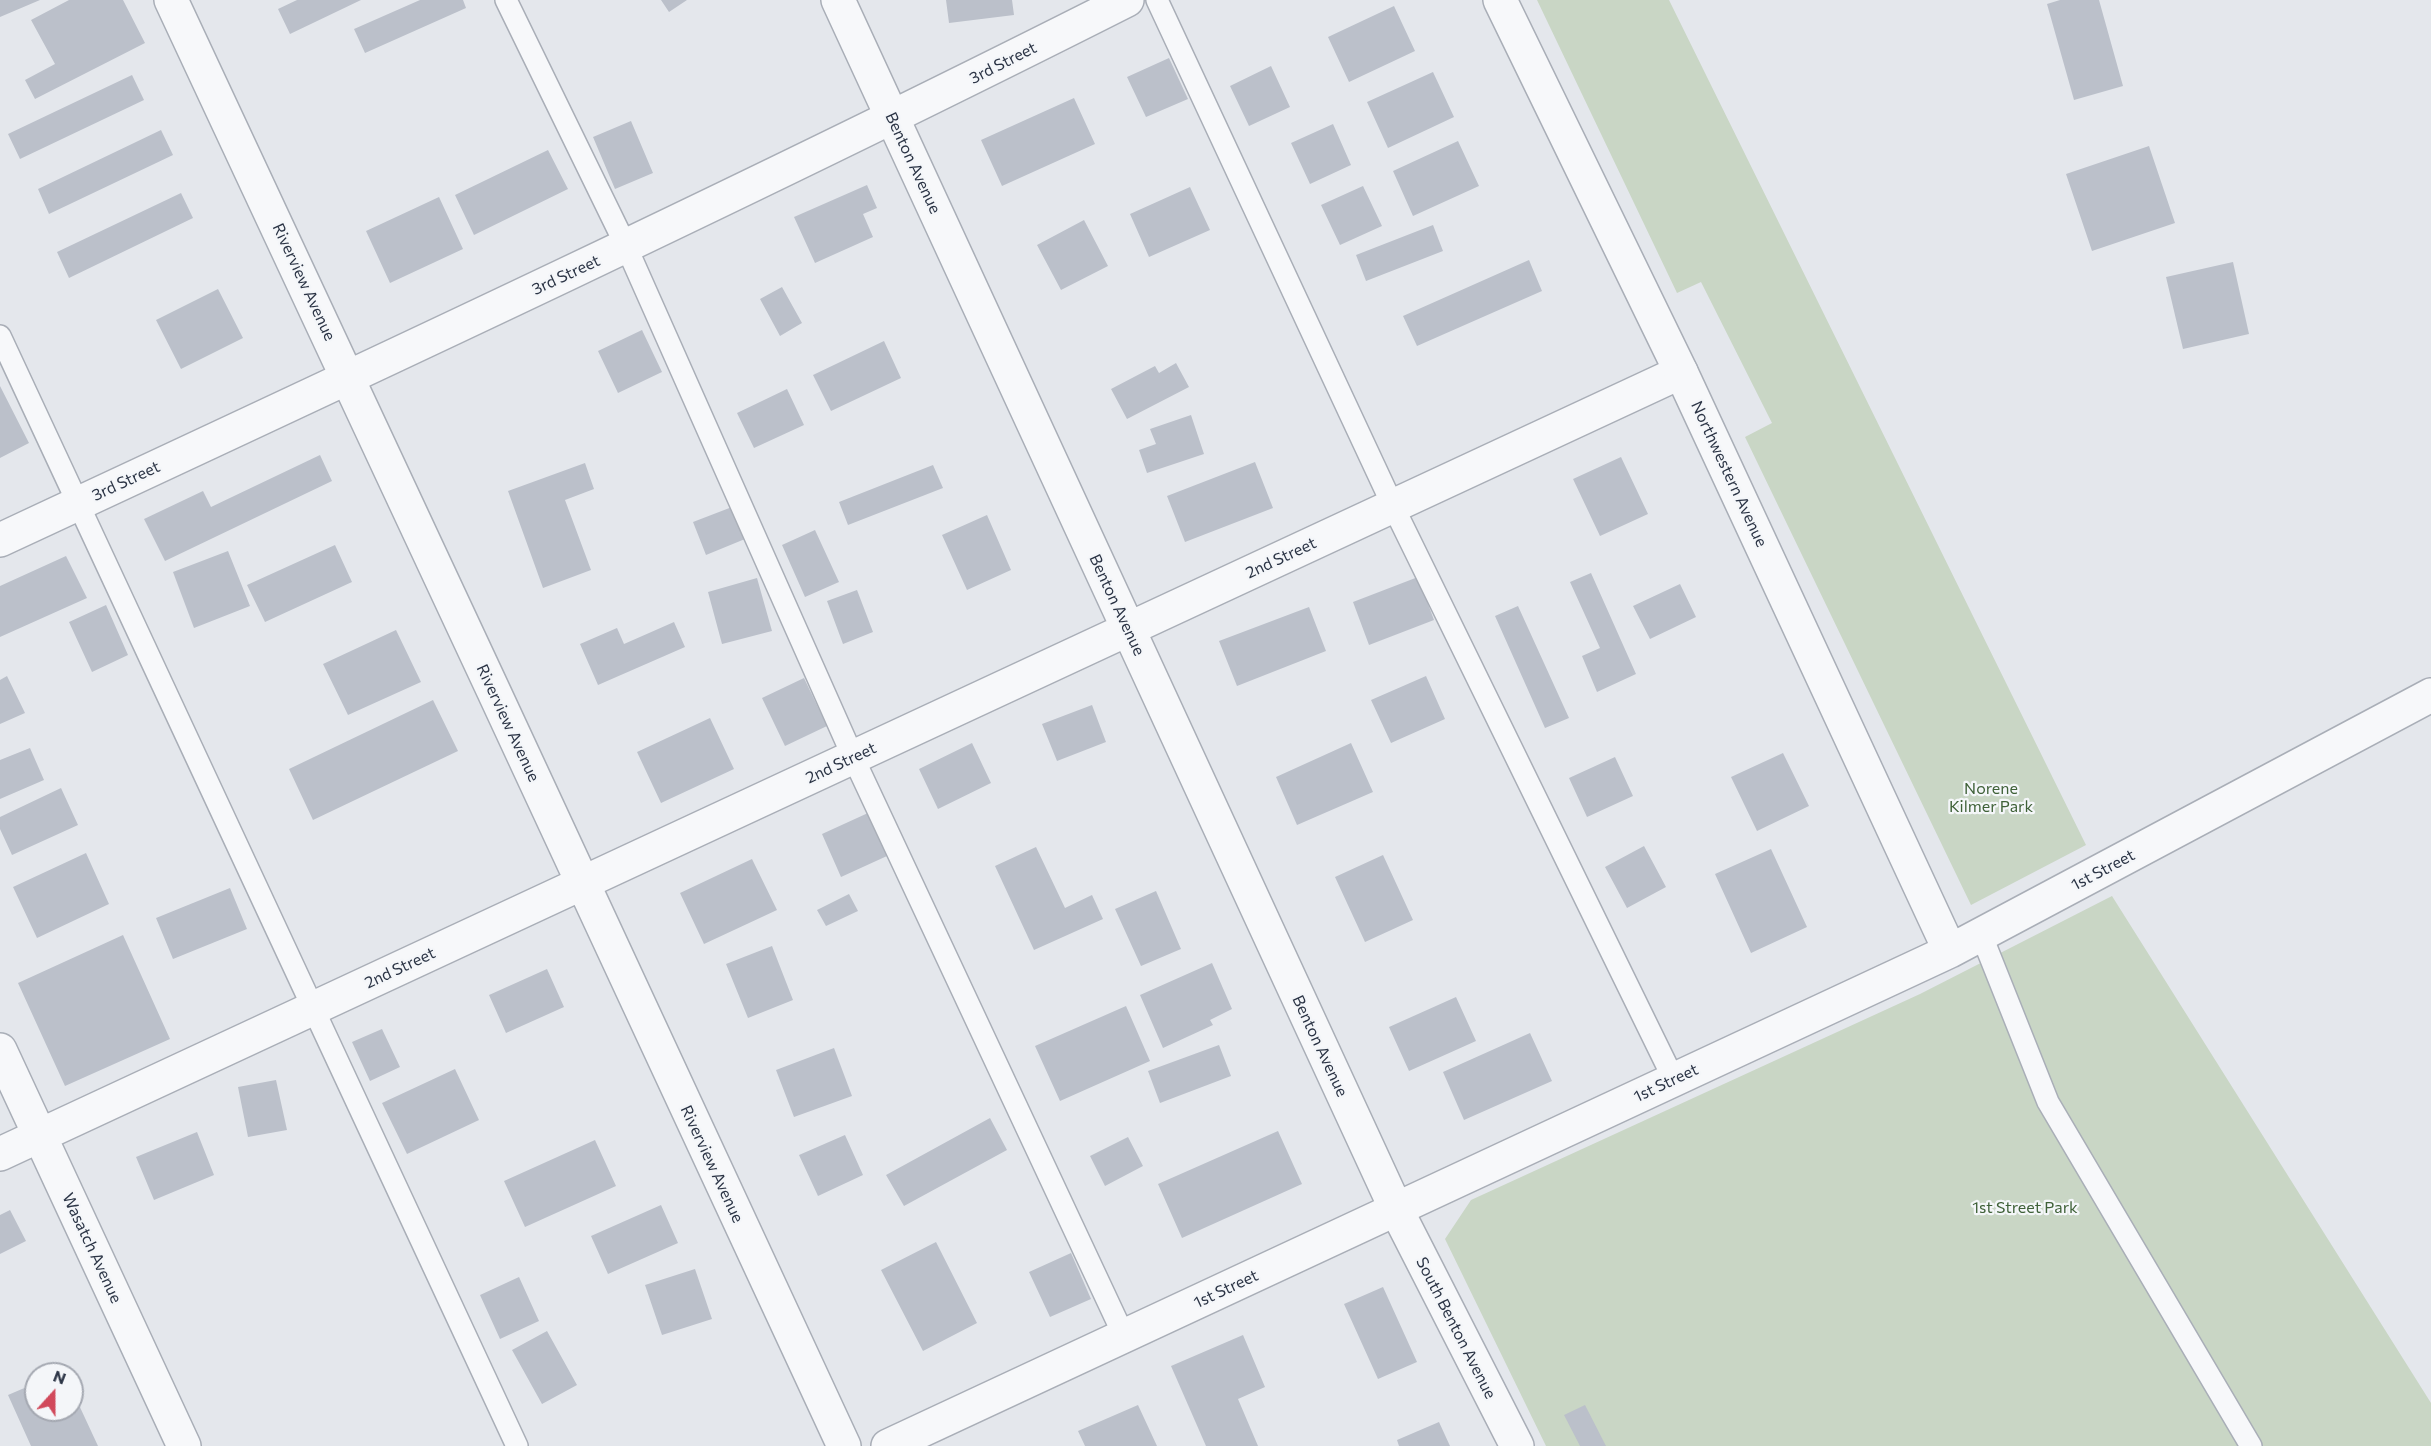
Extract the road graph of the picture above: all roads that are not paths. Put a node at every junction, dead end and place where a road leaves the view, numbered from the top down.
1 (171, 0) edge
2 (506, 0) edge
3 (838, 0) edge
4 (1127, 0) edge
5 (1157, 0) edge
6 (1500, 0) edge
7 (892, 119) junction
8 (626, 246) junction
9 (0, 336) edge
10 (1681, 372) junction
11 (349, 377) junction
12 (78, 504) junction
13 (1393, 506) junction
14 (0, 540) edge
15 (1128, 629) junction
16 (2431, 695) edge
17 (853, 757) junction
18 (582, 884) junction
19 (1981, 934) junction
20 (1950, 951) junction
21 (313, 1008) junction
22 (0, 1050) edge
23 (1674, 1080) junction
24 (39, 1136) junction
25 (0, 1154) edge
26 (1396, 1209) junction
27 (1124, 1336) junction
28 (184, 1446) edge
29 (517, 1446) edge
30 (844, 1446) edge
31 (888, 1446) edge
32 (1517, 1446) edge
33 (2251, 1446) edge

1 - 11 street, Riverview Avenue
2 - 8 lane
3 - 7 street, Benton Avenue
4 - 7 street, 3rd Street
5 - 13 lane
6 - 10 street, Northwestern Avenue
7 - 8 street, 3rd Street
7 - 15 street, Benton Avenue
8 - 11 street, 3rd Street
8 - 17 lane
9 - 12 lane
10 - 13 street, 2nd Street
10 - 20 street, Northwestern Avenue
11 - 12 street, 3rd Street
11 - 18 street, Riverview Avenue
12 - 14 street, 3rd Street
12 - 21 lane
13 - 15 street, 2nd Street
13 - 23 lane
15 - 17 street, 2nd Street
15 - 26 street, Benton Avenue
16 - 19 street, 1st Street
17 - 18 street, 2nd Street
17 - 27 lane
18 - 21 street, 2nd Street
18 - 30 street, Riverview Avenue
19 - 20 street, 1st Street
19 - 33 lane
20 - 23 street, 1st Street
21 - 24 street, 2nd Street
21 - 29 lane
22 - 24 street, Wasatch Avenue
23 - 26 street, 1st Street
24 - 25 street, 2nd Street
24 - 28 street, Wasatch Avenue
26 - 27 street, 1st Street
26 - 32 street, South Benton Avenue
27 - 31 street, 1st Street

